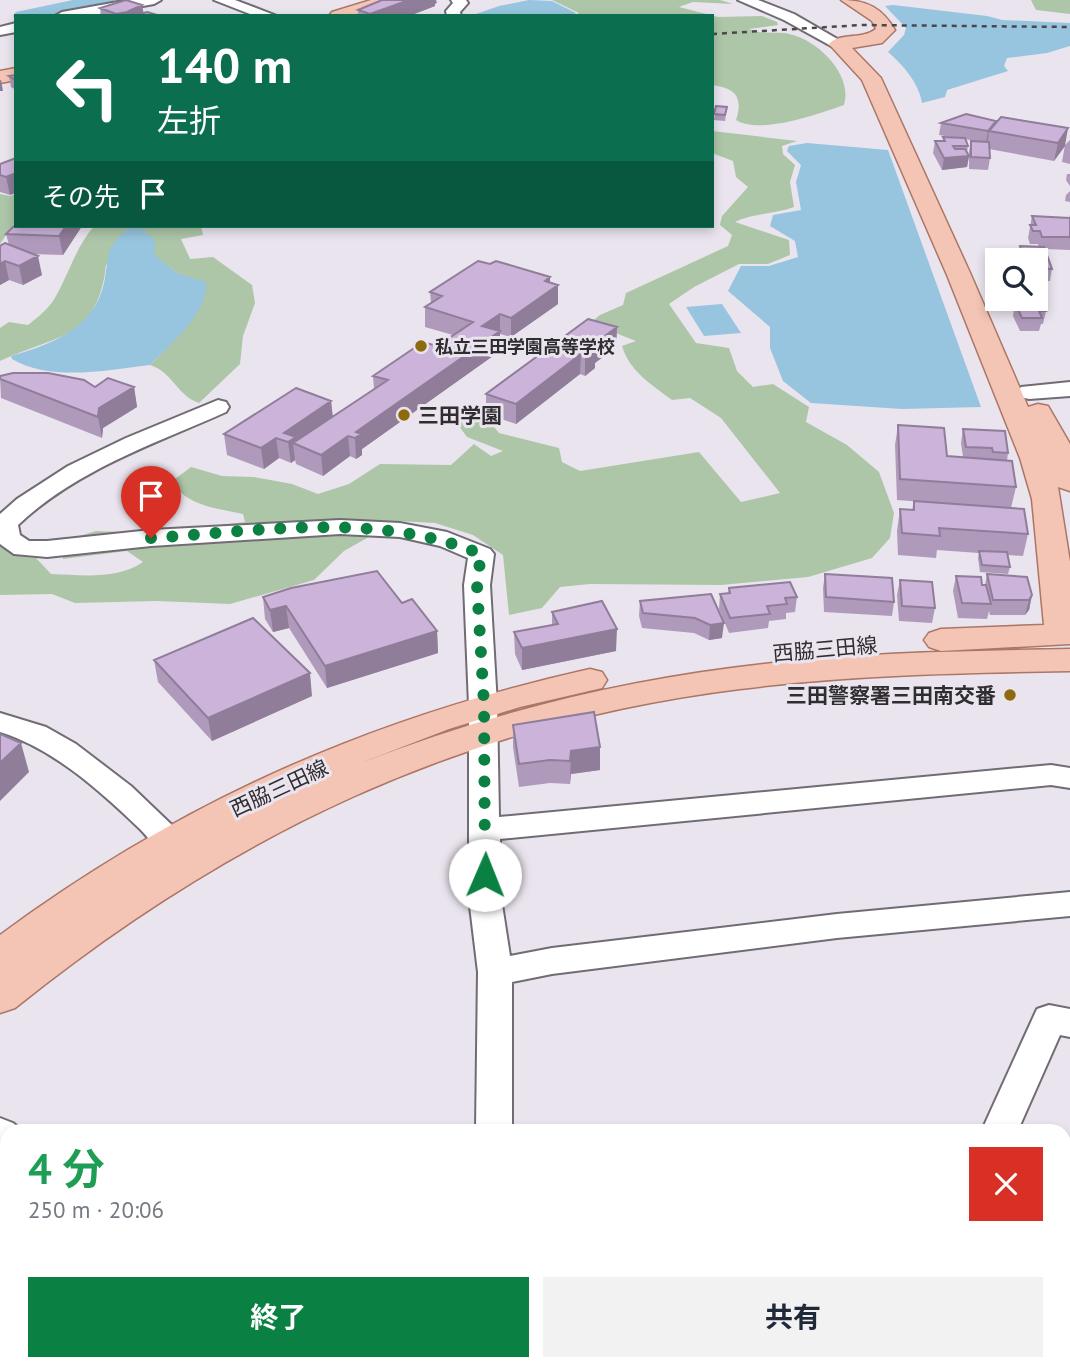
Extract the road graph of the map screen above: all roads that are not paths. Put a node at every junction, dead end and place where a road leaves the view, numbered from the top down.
1 (154, 0) edge
2 (220, 0) edge
3 (389, 0) edge
4 (458, 0) edge
5 (745, 0) edge
6 (766, 0) edge
7 (850, 0) edge
8 (74, 14) edge
9 (264, 14) edge
10 (344, 14) edge
11 (454, 14) edge
12 (848, 44) junction
13 (1070, 389) edge
14 (1029, 392) junction
15 (218, 407) dead end
16 (1070, 482) edge
17 (1068, 643) edge
18 (483, 718) junction
19 (0, 722) edge
20 (1070, 778) edge
21 (486, 829) junction
22 (181, 852) junction
23 (1070, 904) edge
24 (0, 957) edge
25 (495, 972) junction
26 (0, 996) edge
27 (1070, 1023) edge
28 (494, 1124) edge
29 (1003, 1124) edge

1 - 8 street
2 - 9 street
3 - 10 main road
4 - 11 street
5 - 12 street
6 - 12 street
7 - 12 main road
12 - 14 main road
12 - 17 main road, 西脇三田線
13 - 14 street
14 - 16 main road
15 - 18 street
17 - 18 main road, 西脇三田線
18 - 21 street
18 - 22 main road, 西脇三田線
19 - 22 street
20 - 21 street
21 - 25 street
22 - 24 main road, 西脇三田線
22 - 26 main road, 西脇三田線
23 - 25 street
25 - 28 street
27 - 29 street

